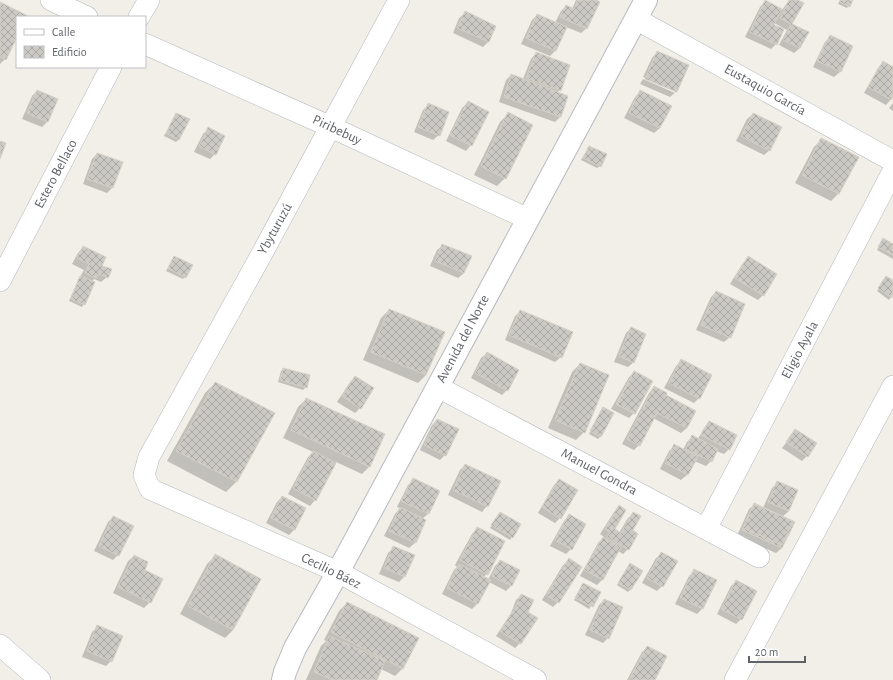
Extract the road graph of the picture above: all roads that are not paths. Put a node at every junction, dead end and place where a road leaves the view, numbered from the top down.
1 (51, 0) edge
2 (149, 0) edge
3 (399, 0) edge
4 (641, 9) edge
5 (84, 16) edge
6 (140, 16) edge
7 (146, 44) edge
8 (110, 68) edge
9 (331, 127) junction
10 (893, 161) edge
11 (893, 171) edge
12 (528, 219) junction
13 (0, 281) edge
14 (893, 386) edge
15 (438, 387) junction
16 (149, 457) joint
17 (706, 529) junction
18 (759, 557) dead end
19 (338, 572) junction
20 (0, 645) edge
21 (40, 680) edge
22 (284, 680) edge
23 (536, 680) edge
24 (735, 680) edge

1 - 5 street
2 - 6 street
3 - 9 street, Ybyturuzú
4 - 10 street, Eustaquio García
4 - 12 street, Avenida del Norte
7 - 9 street, Piribebuy
8 - 13 street, Estero Bellaco
9 - 12 street, Piribebuy
9 - 16 street, Ybyturuzú
11 - 17 street, Eligio Ayala
12 - 15 street, Avenida del Norte
14 - 24 street
15 - 17 street, Manuel Gondra
15 - 19 street, Avenida del Norte
16 - 19 street, Cecilio Báez
17 - 18 street, Manuel Gondra
19 - 22 street, Avenida del Norte
19 - 23 street, Cecilio Báez
20 - 21 street

